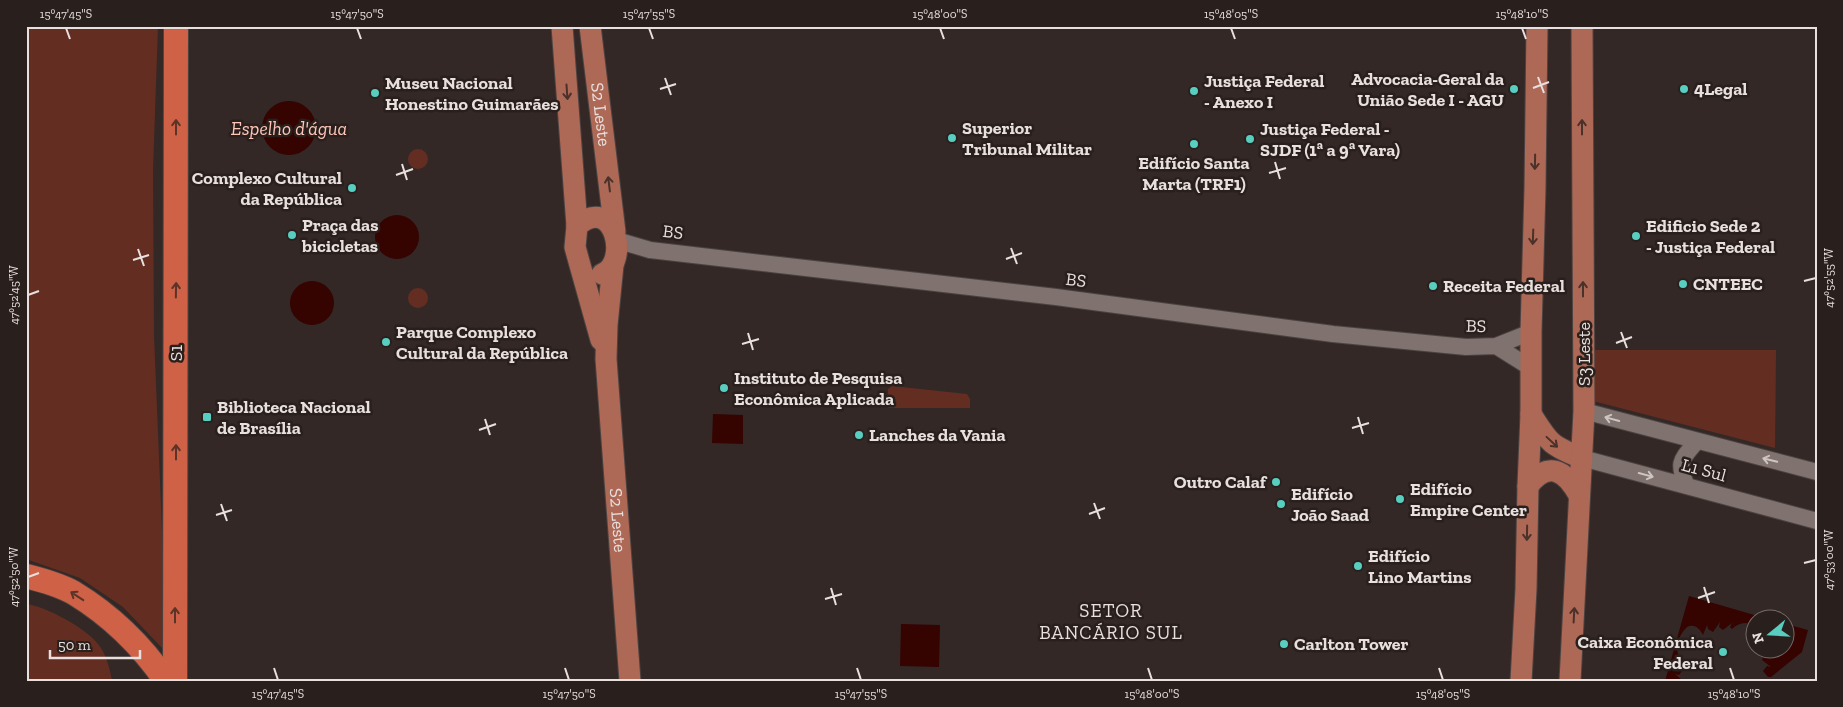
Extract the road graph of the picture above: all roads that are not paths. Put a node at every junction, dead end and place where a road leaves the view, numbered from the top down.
1 (176, 26) edge
2 (562, 26) edge
3 (590, 26) edge
4 (1542, 30) edge
5 (1578, 32) edge
6 (577, 226) junction
7 (615, 248) junction
8 (581, 269) junction
9 (1531, 332) junction
10 (1496, 346) junction
11 (606, 360) junction
12 (1531, 368) junction
13 (1584, 411) junction
14 (1531, 414) junction
15 (1697, 441) junction
16 (1582, 458) junction
17 (1817, 472) edge
18 (1528, 486) junction
19 (1686, 486) junction
20 (1579, 495) junction
21 (1817, 521) edge
22 (26, 576) edge
23 (166, 681) edge
24 (175, 681) edge
25 (630, 681) edge
26 (1521, 681) edge
27 (1570, 681) edge

24 -> 1 highway, S1
2 -> 6 main road, S2 Leste
7 -> 3 main road, S2 Leste
4 -> 9 main road
13 -> 5 main road, S3 Leste
6 - 7 main road
6 - 8 main road
7 - 8 main road
7 - 10 street, BS
7 - 11 main road, S2 Leste
8 - 11 main road, S2 Leste
9 - 10 street, BS
9 - 12 main road
10 - 12 street, BS
11 - 25 main road, S2 Leste
12 - 14 main road
15 -> 13 street, L1 Sul
13 - 16 main road, S3 Leste
14 -> 16 main road
14 - 18 main road
17 -> 15 street, L1 Sul
15 - 19 street
16 -> 19 street, L1 Sul
16 - 20 main road, S3 Leste
18 - 20 main road
18 -> 26 main road
19 - 21 street, L1 Sul
27 -> 20 main road, S3 Leste
23 -> 22 highway

